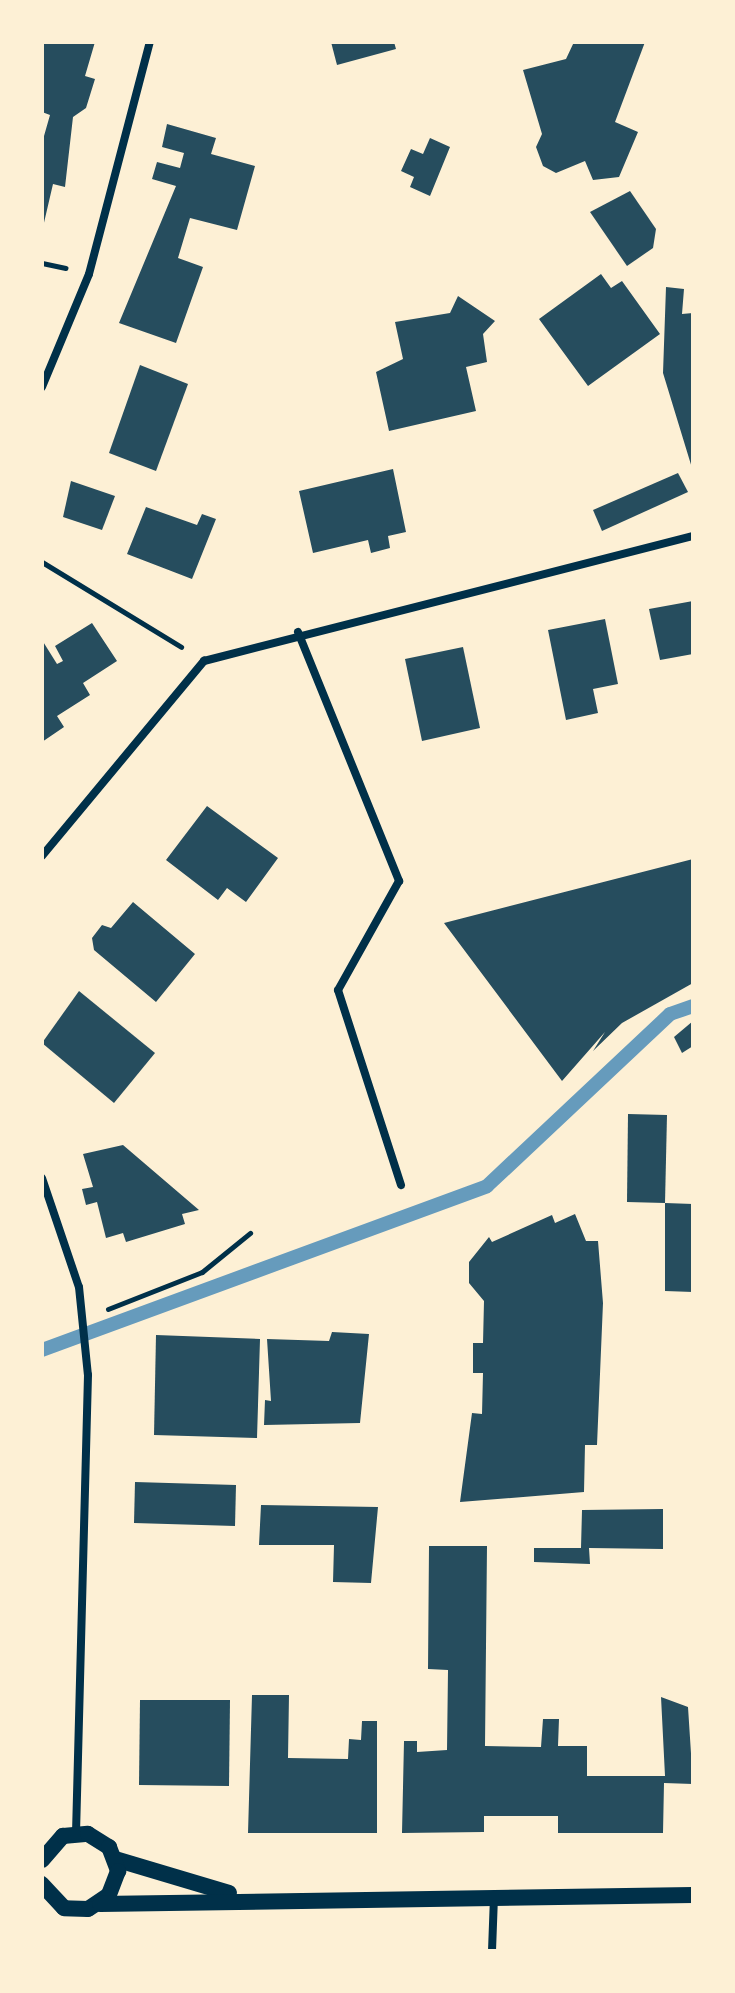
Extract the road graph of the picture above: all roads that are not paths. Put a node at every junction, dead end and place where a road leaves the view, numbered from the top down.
1 (150, 42) edge
2 (42, 387) edge
3 (692, 535) edge
4 (298, 632) junction
5 (42, 856) edge
6 (42, 1178) edge
7 (401, 1185) dead end
8 (76, 1833) junction
9 (115, 1859) junction
10 (42, 1860) edge
11 (42, 1884) edge
12 (693, 1895) edge
13 (494, 1896) junction
14 (242, 1897) junction
15 (100, 1904) junction
16 (42, 1905) edge
17 (64, 1908) junction
18 (492, 1951) edge

1 - 2 street
3 - 4 street
4 - 5 street
4 - 7 street
6 - 8 street
8 - 9 main road
8 - 10 main road
9 - 14 main road
9 - 15 main road
11 - 17 main road
12 - 13 main road
13 - 14 main road
13 - 18 street
14 - 15 main road
15 - 17 main road
16 - 17 main road

